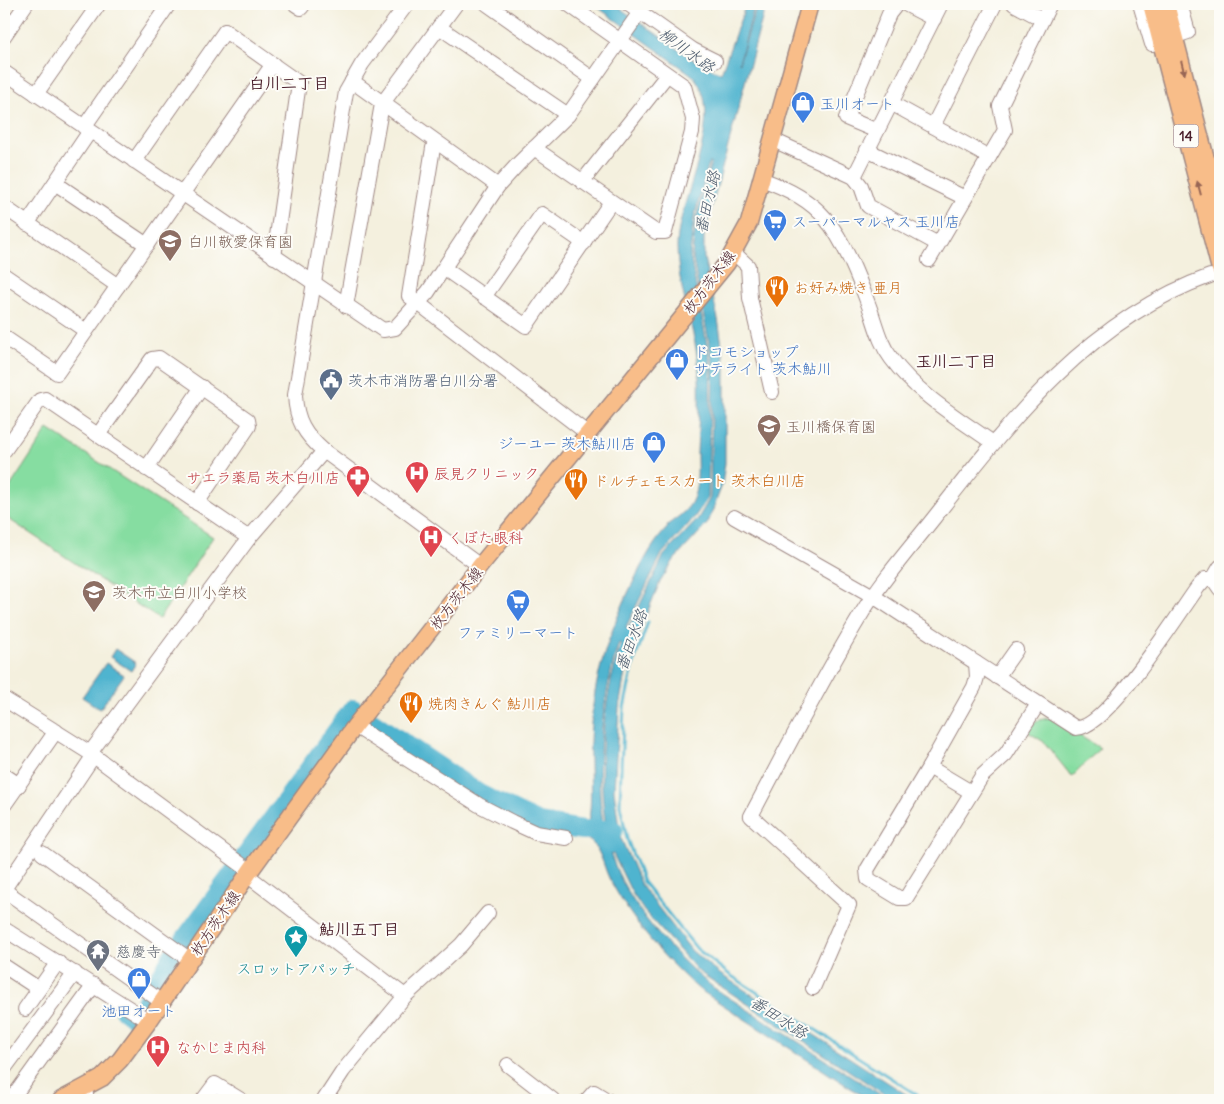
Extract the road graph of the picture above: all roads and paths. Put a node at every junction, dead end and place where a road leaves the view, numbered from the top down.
1 (26, 4) edge
2 (99, 4) edge
3 (169, 4) edge
4 (295, 4) edge
5 (304, 4) edge
6 (406, 4) edge
7 (456, 4) edge
8 (487, 4) edge
9 (568, 4) edge
10 (628, 4) edge
11 (810, 4) edge
12 (898, 4) edge
13 (906, 4) edge
14 (941, 4) edge
15 (995, 4) edge
16 (1014, 4) edge
17 (1050, 4) edge
18 (1140, 4) edge
19 (1151, 4) edge
20 (1166, 4) edge
21 (1180, 4) edge
22 (638, 16) junction
23 (934, 19) junction
24 (1042, 19) junction
25 (439, 27) junction
26 (1182, 34) dead end
27 (4, 36) edge
28 (622, 38) junction
29 (1156, 42) dead end
30 (715, 61) dead end
31 (273, 64) junction
32 (667, 75) junction
33 (593, 79) junction
34 (6, 80) edge
35 (352, 81) junction
36 (36, 94) junction
37 (891, 103) junction
38 (382, 104) junction
39 (568, 115) junction
40 (933, 126) junction
41 (87, 129) junction
42 (877, 131) junction
43 (773, 140) junction
44 (436, 142) junction
45 (534, 148) junction
46 (867, 150) junction
47 (989, 157) junction
48 (134, 161) junction
49 (854, 177) junction
50 (761, 179) junction
51 (582, 182) junction
52 (55, 183) junction
53 (498, 186) junction
54 (182, 194) junction
55 (965, 198) junction
56 (611, 202) junction
57 (4, 207) edge
58 (1220, 213) edge
59 (28, 224) junction
60 (584, 243) junction
61 (147, 244) junction
62 (938, 244) junction
63 (733, 252) junction
64 (274, 257) junction
65 (929, 260) dead end
66 (445, 269) junction
67 (1215, 272) edge
68 (4, 275) edge
69 (314, 285) junction
70 (118, 286) junction
71 (484, 297) junction
72 (416, 303) junction
73 (346, 306) junction
74 (86, 331) junction
75 (4, 337) edge
76 (202, 387) junction
77 (772, 392) dead end
78 (587, 433) junction
79 (98, 435) junction
80 (993, 443) junction
81 (4, 451) edge
82 (324, 451) junction
83 (146, 469) junction
84 (197, 503) junction
85 (734, 517) dead end
86 (248, 538) junction
87 (480, 566) junction
88 (1218, 578) edge
89 (873, 596) junction
90 (1016, 650) dead end
91 (976, 663) junction
92 (997, 677) junction
93 (4, 699) edge
94 (1038, 704) junction
95 (361, 719) junction
96 (56, 731) junction
97 (92, 754) junction
98 (929, 767) junction
99 (4, 775) edge
100 (19, 785) junction
101 (971, 792) junction
102 (5, 804) dead end
103 (566, 838) dead end
104 (42, 853) dead end
105 (248, 873) junction
106 (4, 889) edge
107 (488, 914) dead end
108 (4, 929) edge
109 (181, 954) junction
110 (56, 964) junction
111 (4, 966) edge
112 (73, 975) junction
113 (92, 988) junction
114 (813, 988) dead end
115 (39, 989) junction
116 (406, 996) junction
117 (155, 997) junction
118 (25, 1009) dead end
119 (142, 1017) junction
120 (508, 1066) dead end
121 (4, 1069) edge
122 (86, 1095) edge
123 (11, 1100) edge
124 (61, 1100) edge
125 (203, 1100) edge
126 (241, 1100) edge
127 (324, 1100) edge
128 (553, 1100) edge
129 (588, 1100) edge
130 (606, 1100) edge

1 - 27 street
2 - 36 street
3 - 41 street
4 - 5 street
6 - 35 street
7 - 25 street
8 - 33 street
9 - 28 street
10 - 22 street
11 - 43 main road, 枚方茨木線
12 - 42 street
13 - 23 street
14 - 23 street
15 - 40 street
16 - 24 street
17 - 24 street
18 - 29 street
67 -> 19 main road, 14
20 -> 58 main road, 14
21 - 26 street
22 - 28 street
22 - 30 street
23 - 37 street
24 - 47 street
25 - 38 street
25 - 39 street
28 - 32 street
28 - 33 street
31 - 48 street
31 - 54 street
31 - 64 street
32 - 51 street
32 - 56 street
33 - 39 street
34 - 36 street
35 - 38 street
35 - 69 street
36 - 41 street
37 - 40 street
37 - 42 street
38 - 44 street
38 - 73 street
39 - 45 street
40 - 47 street
41 - 48 street
41 - 52 street
42 - 46 street
43 - 49 street
43 - 50 main road, 枚方茨木線
44 - 53 street
44 - 72 street
45 - 51 street
45 - 53 street
46 - 49 street
46 - 55 street
47 - 55 street
48 - 54 street
49 - 62 street
50 - 63 main road, 枚方茨木線
50 - 80 street
51 - 56 street
52 - 59 street
52 - 61 street
53 - 66 street
54 - 61 street
54 - 64 street
55 - 62 street
56 - 60 street
57 - 59 street
59 - 70 street
60 - 71 street
60 - 71 street
61 - 70 street
62 - 65 street
63 - 77 street
63 - 78 main road, 枚方茨木線
64 - 69 street
66 - 71 street
66 - 72 street
67 - 80 street
68 - 74 street
69 - 73 street
69 - 82 street
70 - 74 street
72 - 73 street
72 - 78 street
74 - 75 street
76 - 79 street
76 - 83 street
76 - 84 street
78 - 87 main road, 枚方茨木線
79 - 81 street
79 - 83 street
80 - 89 street
82 - 86 street
82 - 87 street
83 - 84 street
84 - 86 street
85 - 89 street
86 - 97 street
87 - 95 main road, 枚方茨木線
88 - 94 street
89 - 91 street
89 - 114 street
90 - 92 street
91 - 92 street
91 - 98 street
92 - 94 street
93 - 96 street
94 - 101 street
95 - 103 street
95 - 105 main road, 枚方茨木線
96 - 97 street
96 - 100 street
97 - 105 street
97 - 106 street
98 - 101 street
98 - 101 street
99 - 100 street
100 - 102 street
104 - 109 street
105 - 109 main road, 枚方茨木線
105 - 116 street
106 - 117 street
107 - 116 street
108 - 110 street
109 - 117 main road, 枚方茨木線
110 - 112 street
110 - 115 street
111 - 115 street
112 - 113 street
112 - 121 street
113 - 119 street
113 - 123 street
115 - 118 street
116 - 127 street
117 - 119 main road, 枚方茨木線
119 - 122 main road, 枚方茨木線
120 - 128 street
122 - 124 main road, 枚方茨木線
125 - 126 street
129 - 130 street

